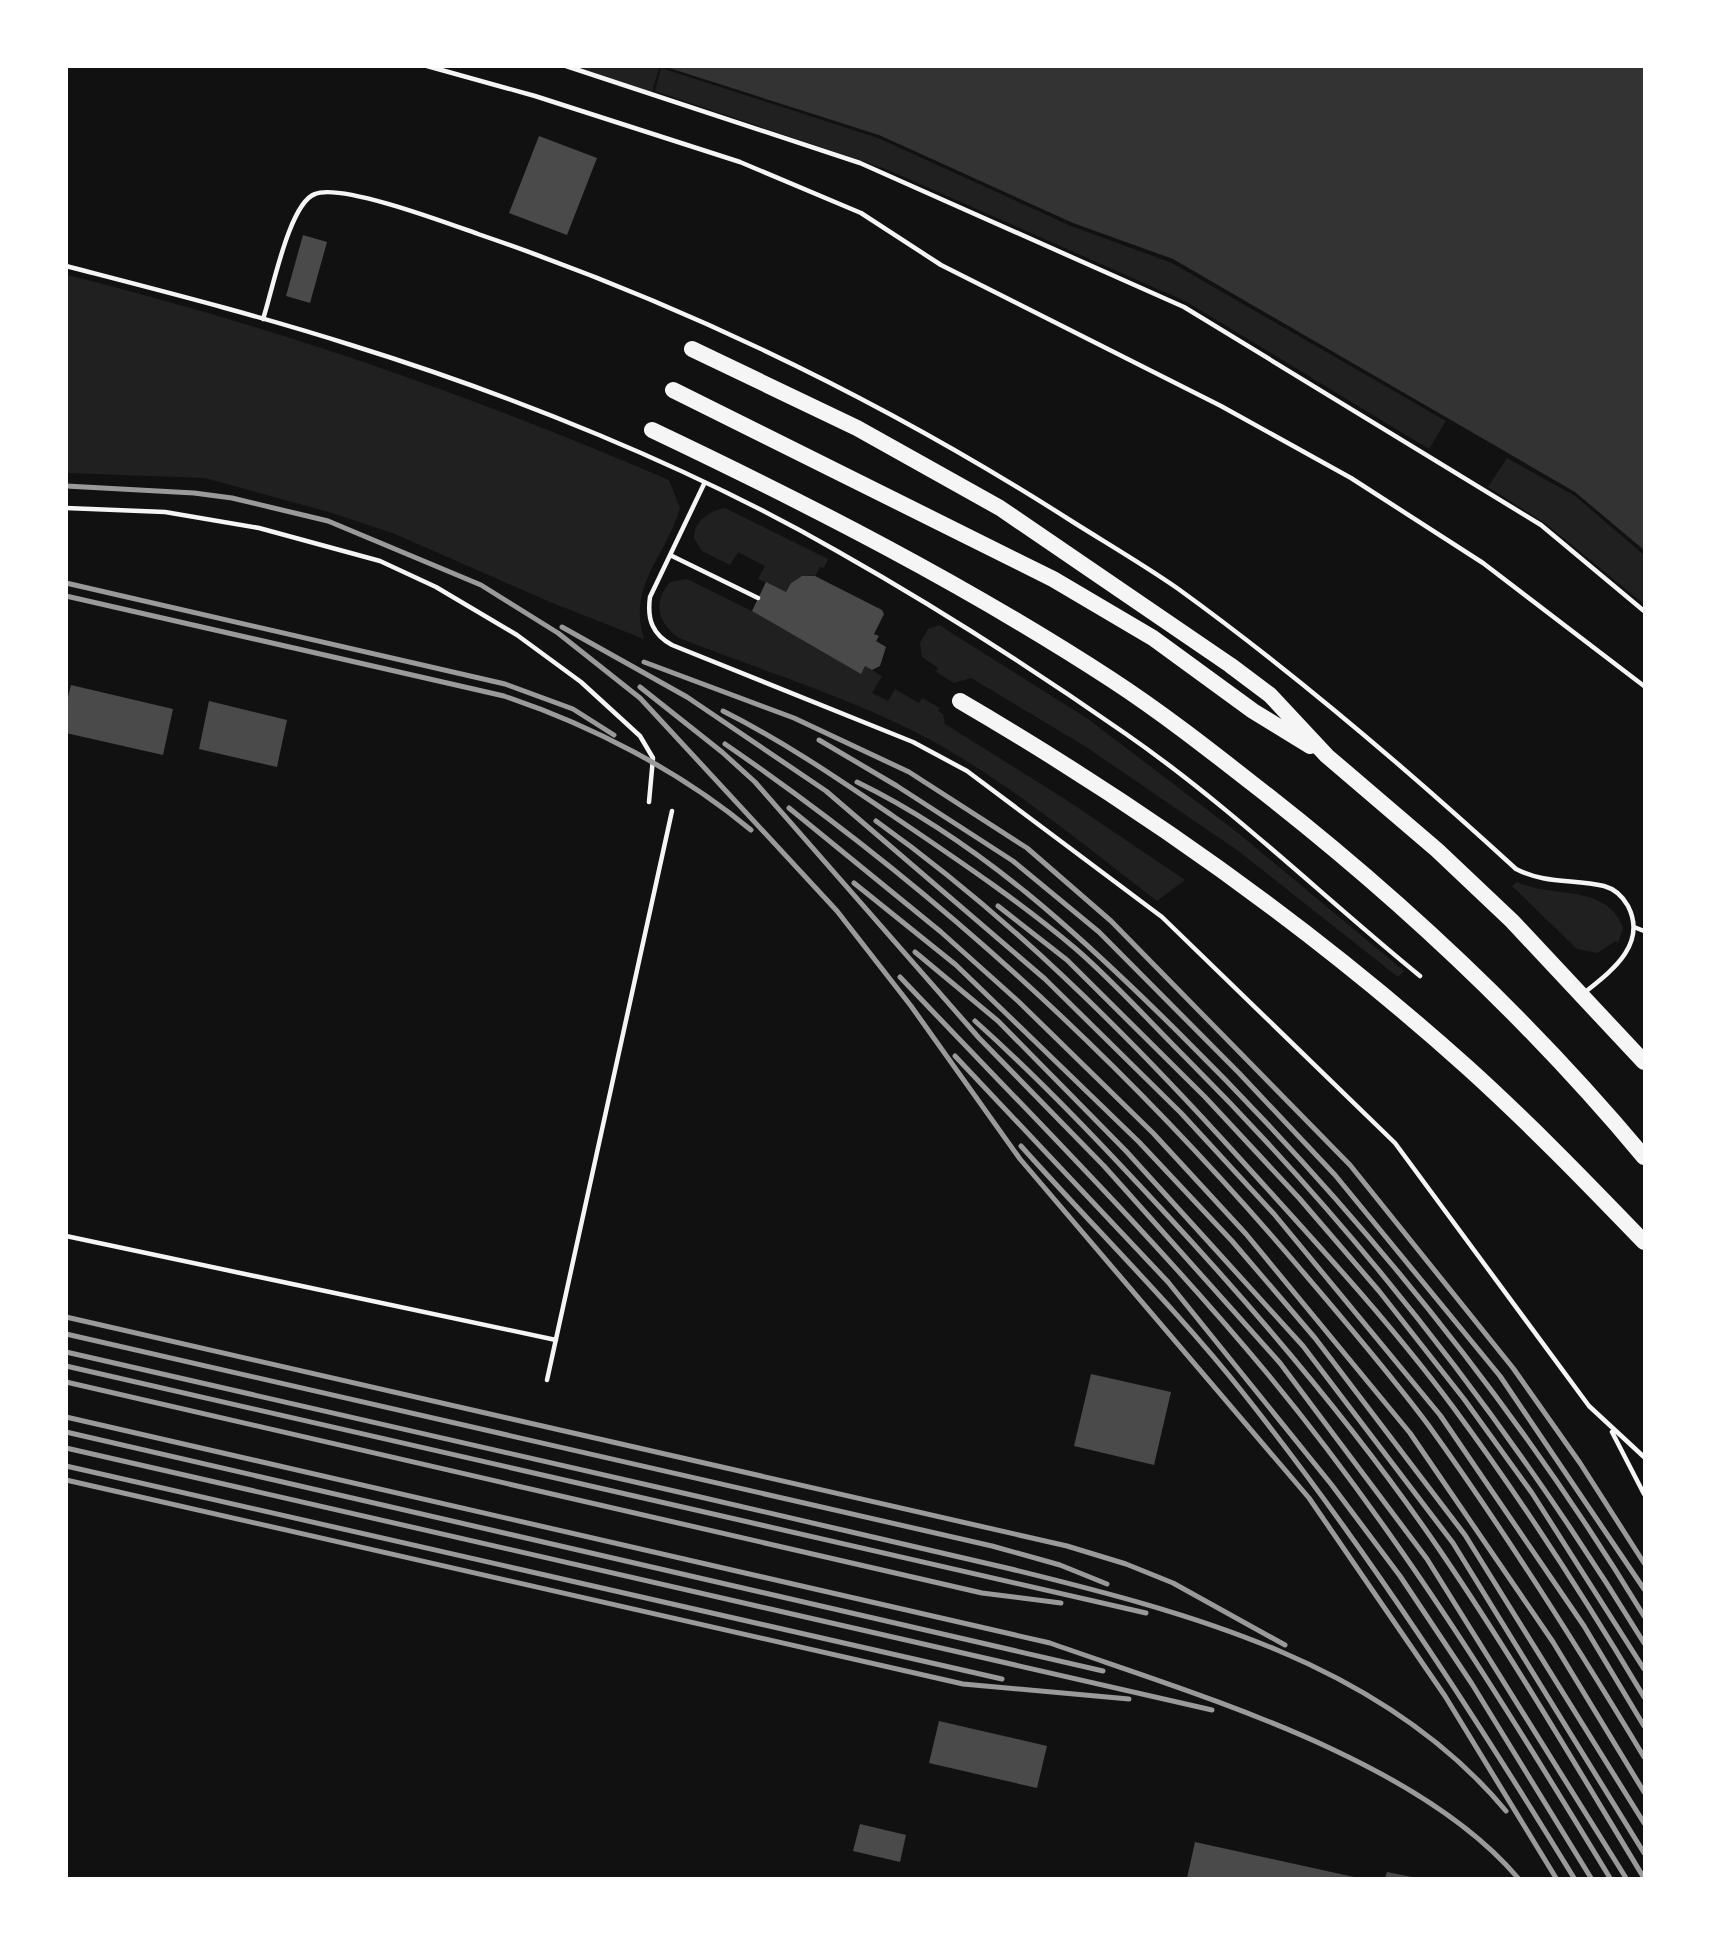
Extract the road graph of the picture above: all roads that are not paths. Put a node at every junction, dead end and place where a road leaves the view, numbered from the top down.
1 (427, 66) edge
2 (566, 66) edge
3 (66, 266) edge
4 (264, 319) junction
5 (692, 349) dead end
6 (673, 390) dead end
7 (652, 430) dead end
8 (704, 484) junction
9 (66, 508) edge
10 (670, 555) junction
11 (758, 598) dead end
12 (1644, 611) edge
13 (1644, 686) edge
14 (960, 701) dead end
15 (1327, 756) junction
16 (649, 802) dead end
17 (672, 811) dead end
18 (1634, 927) junction
19 (1644, 931) edge
20 (1420, 976) dead end
21 (1581, 996) junction
22 (1644, 1062) edge
23 (1644, 1157) edge
24 (66, 1236) edge
25 (1644, 1242) edge
26 (556, 1340) junction
27 (547, 1380) dead end
28 (1610, 1428) junction
29 (1644, 1457) edge
30 (1644, 1494) edge

1 - 13 lane
2 - 12 lane
3 - 4 lane
4 - 8 lane
4 - 18 lane
5 - 15 highway
6 - 15 highway
7 - 23 highway
8 - 10 lane
8 - 20 lane
9 - 16 lane
10 - 11 lane
10 - 28 lane
14 - 25 highway
15 - 21 highway
17 - 26 lane
18 - 19 lane
18 - 21 lane
21 - 22 highway
24 - 26 lane
26 - 27 lane
28 - 29 lane
28 - 30 lane

